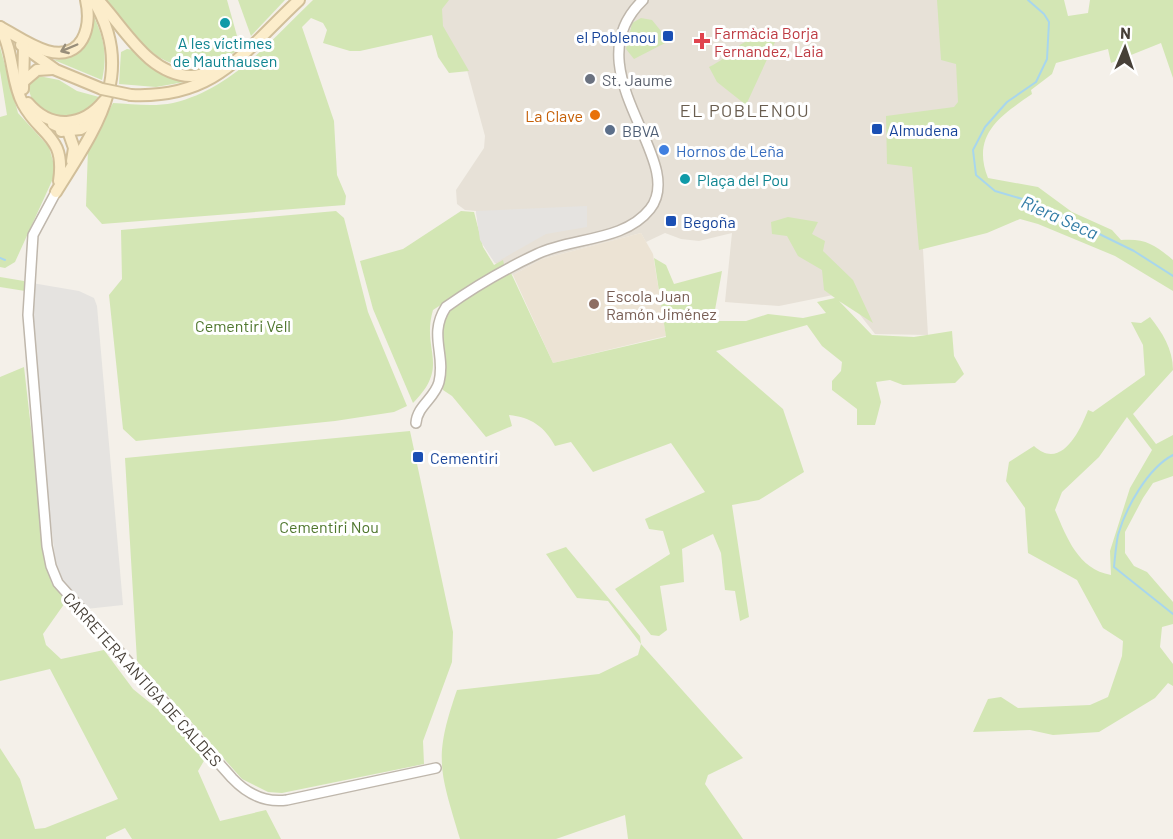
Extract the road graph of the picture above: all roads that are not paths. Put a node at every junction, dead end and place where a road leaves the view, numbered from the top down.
1 (86, 0) edge
2 (93, 0) edge
3 (98, 0) edge
4 (299, 0) edge
5 (640, 3) edge
6 (0, 27) edge
7 (135, 44) junction
8 (24, 47) junction
9 (113, 49) junction
10 (231, 67) junction
11 (56, 69) junction
12 (23, 82) junction
13 (105, 93) junction
14 (38, 113) junction
15 (95, 116) junction
16 (41, 124) junction
17 (68, 131) junction
18 (66, 162) junction
19 (56, 192) joint
20 (416, 423) dead end
21 (436, 768) dead end

1 -> 6 main road
2 - 9 main road
3 - 7 main road
4 - 10 main road
5 - 20 street
6 - 8 main road
6 - 16 main road
7 - 9 main road
7 - 10 main road
8 - 11 main road
8 - 12 main road
9 - 13 main road
10 - 13 main road, bridge
11 - 12 main road
11 - 13 main road
12 - 14 main road
13 - 15 main road
14 - 15 main road
14 - 17 main road
15 - 17 main road
15 - 18 main road
16 - 17 main road
16 - 18 main road
17 - 18 main road
18 - 19 main road
19 - 21 street, CARRETERA ANTIGA DE CALDES

